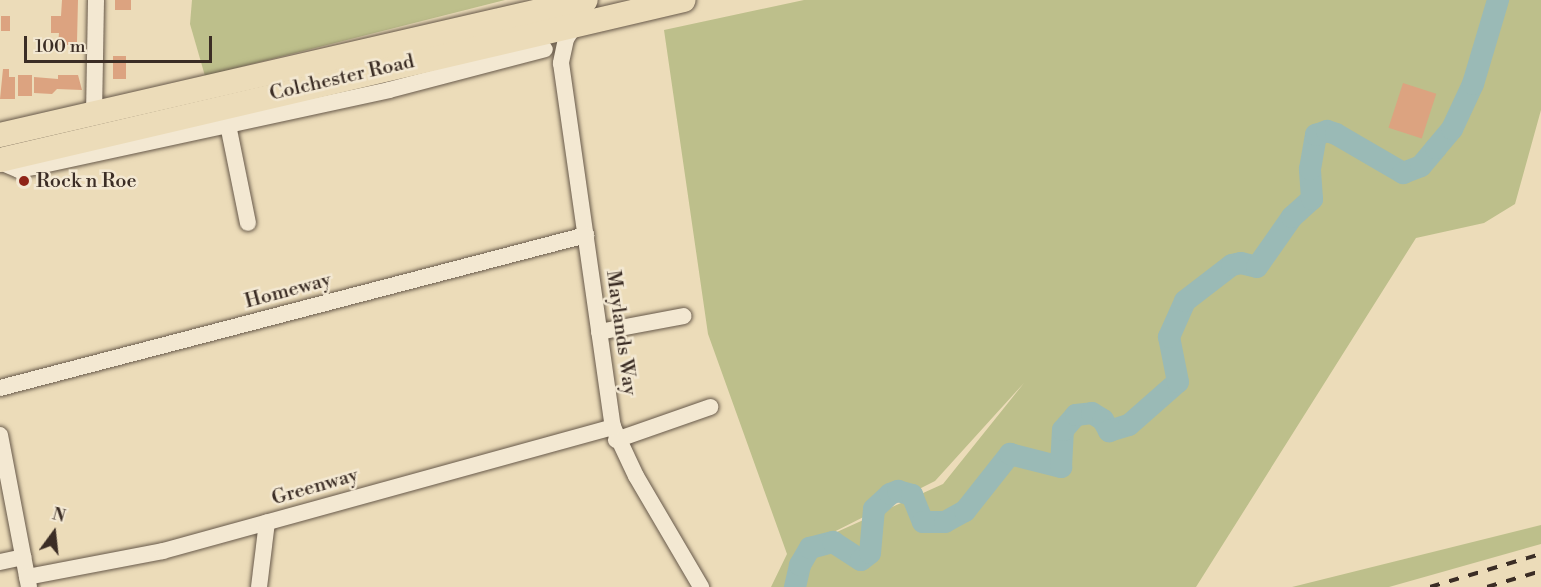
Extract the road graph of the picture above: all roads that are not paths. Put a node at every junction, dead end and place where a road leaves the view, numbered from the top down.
1 (96, 0) edge
2 (586, 0) edge
3 (684, 0) edge
4 (573, 29) junction
5 (512, 38) junction
6 (546, 50) junction
7 (561, 63) junction
8 (93, 115) junction
9 (226, 115) junction
10 (0, 135) edge
11 (0, 161) edge
12 (248, 223) dead end
13 (586, 235) junction
14 (684, 316) dead end
15 (599, 332) junction
16 (0, 388) edge
17 (710, 407) dead end
18 (615, 433) junction
19 (0, 435) edge
20 (267, 522) junction
21 (23, 557) junction
22 (0, 562) edge
23 (28, 582) edge
24 (259, 587) edge
25 (701, 587) edge

1 - 8 street
2 - 8 highway, Colchester Road
3 - 4 highway, Colchester Road
4 - 5 highway, Colchester Road
4 - 6 street, Colchester Road
4 - 7 street, Maylands Way
5 - 6 street
5 - 9 highway, Colchester Road
6 - 7 street
6 - 9 street, Colchester Road
7 - 13 street, Maylands Way
8 - 10 highway, Colchester Road
9 - 11 highway, Colchester Road
9 - 12 street
13 - 15 street, Maylands Way
13 - 16 street, Homeway
14 - 15 street
15 - 18 street, Maylands Way
17 - 18 street, Greenway
18 - 20 street, Greenway
18 - 25 street, Maylands Way
19 - 21 street
20 - 23 street, Greenway
20 - 24 street
21 - 22 street
21 - 23 street

